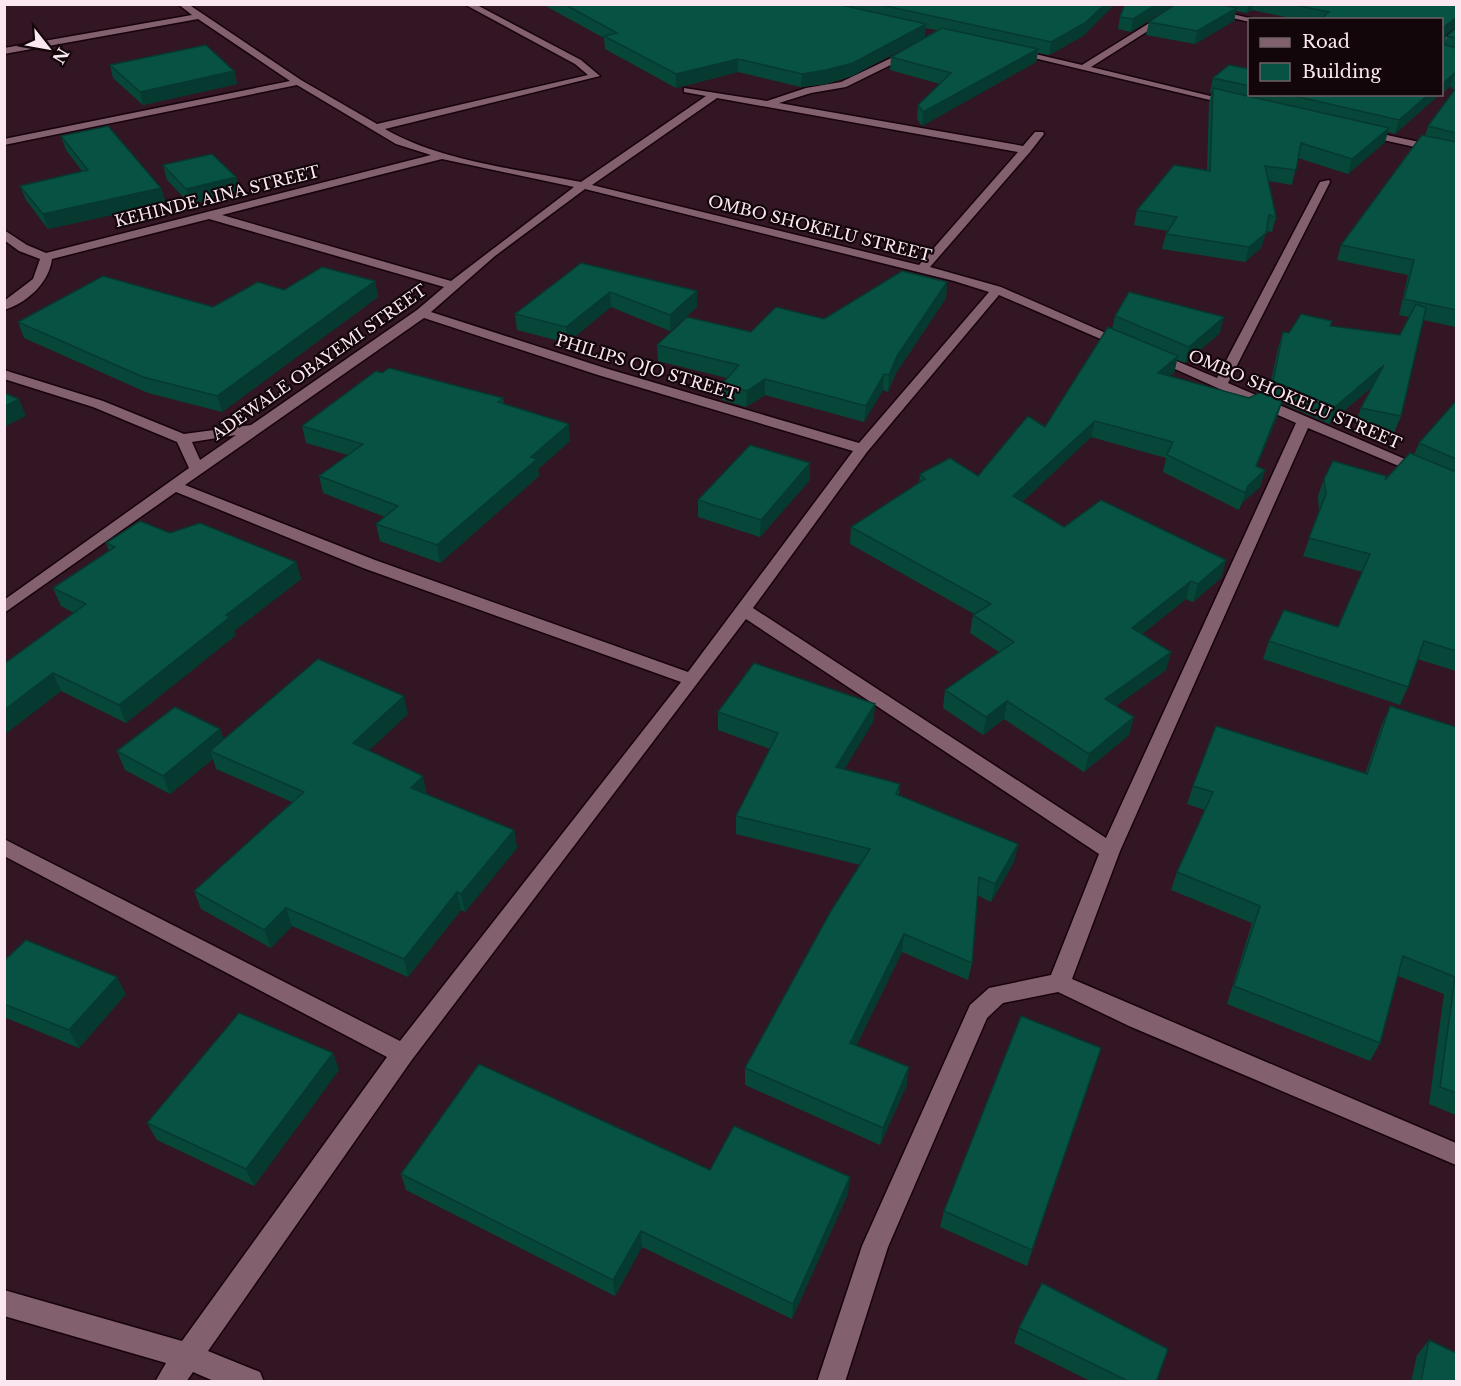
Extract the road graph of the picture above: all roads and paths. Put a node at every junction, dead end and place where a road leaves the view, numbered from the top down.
1 (182, 4) edge
2 (468, 4) edge
3 (1178, 5) edge
4 (199, 16) junction
5 (1248, 19) edge
6 (1456, 31) edge
7 (1443, 43) edge
8 (919, 46) edge
9 (1000, 49) edge
10 (4, 51) edge
11 (1085, 68) junction
12 (298, 82) junction
13 (687, 90) edge
14 (715, 95) junction
15 (770, 103) junction
16 (1238, 105) edge
17 (375, 128) junction
18 (1356, 131) edge
19 (1039, 134) dead end
20 (4, 142) edge
21 (1026, 150) junction
22 (1456, 153) edge
23 (443, 156) junction
24 (1325, 182) dead end
25 (584, 186) junction
26 (208, 215) junction
27 (4, 232) edge
28 (46, 256) junction
29 (921, 270) junction
30 (452, 285) junction
31 (997, 290) junction
32 (4, 306) edge
33 (422, 313) junction
34 (4, 375) edge
35 (1220, 385) junction
36 (1304, 421) junction
37 (256, 428) junction
38 (183, 439) junction
39 (862, 449) junction
40 (197, 469) junction
41 (175, 486) junction
42 (1456, 486) edge
43 (4, 608) edge
44 (744, 610) junction
45 (692, 680) junction
46 (4, 847) edge
47 (1110, 850) junction
48 (1059, 983) junction
49 (403, 1054) junction
50 (1456, 1154) edge
51 (4, 1303) edge
52 (187, 1356) junction
53 (169, 1382) edge
54 (250, 1382) edge
55 (831, 1382) edge

1 - 4 street, OMBO SHOKELU STREET
2 - 17 street
3 - 5 street
3 - 11 street
4 - 10 street
4 - 12 street, OMBO SHOKELU STREET
6 - 7 street
8 - 15 street
9 - 11 street
11 - 16 street
12 - 17 street, OMBO SHOKELU STREET
12 - 20 street
13 - 14 street
14 - 15 street
14 - 25 street, ADEWALE OBAYEMI STREET
15 - 21 street
17 - 23 street, OMBO SHOKELU STREET
18 - 22 street
19 - 21 street
21 - 29 street
23 - 25 street, OMBO SHOKELU STREET
23 - 26 street, KEHINDE AINA STREET
24 - 35 street
25 - 29 street, OMBO SHOKELU STREET
25 - 30 street, ADEWALE OBAYEMI STREET
26 - 28 street, KEHINDE AINA STREET
26 - 30 street
27 - 28 street
28 - 32 street
29 - 31 street, OMBO SHOKELU STREET
30 - 33 street, ADEWALE OBAYEMI STREET
31 - 35 street, OMBO SHOKELU STREET
31 - 39 street
33 - 37 street, ADEWALE OBAYEMI STREET
33 - 39 street, PHILIPS OJO STREET
34 - 38 street
35 - 36 street, OMBO SHOKELU STREET
36 - 42 street, OMBO SHOKELU STREET
36 - 47 street
37 - 38 street
37 - 40 street, ADEWALE OBAYEMI STREET
38 - 40 street
39 - 44 street
40 - 41 street, ADEWALE OBAYEMI STREET
41 - 43 street, ADEWALE OBAYEMI STREET
41 - 45 street
44 - 45 street
44 - 47 street
45 - 49 street
46 - 49 street
47 - 48 street
48 - 50 street
48 - 55 street
49 - 52 street
51 - 52 street
52 - 53 street
52 - 54 street

